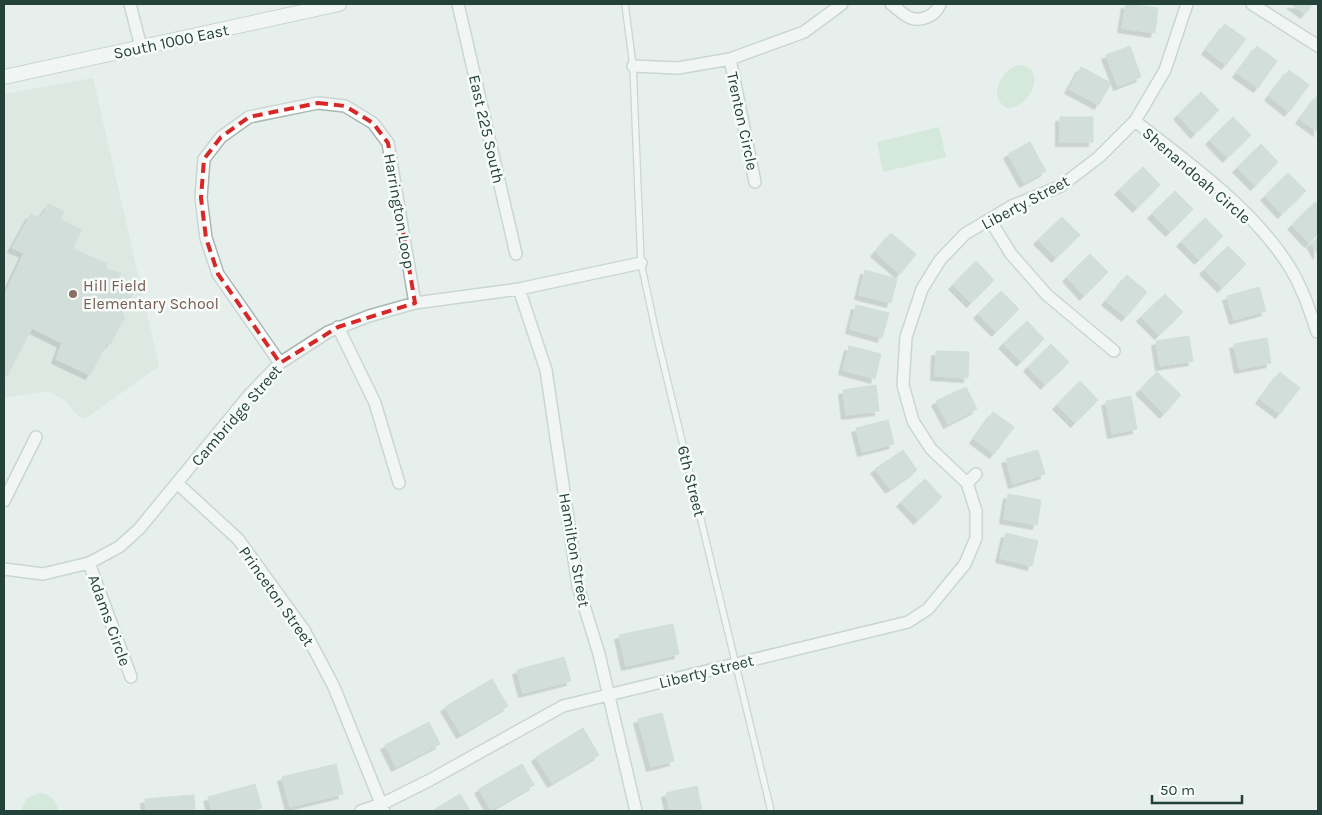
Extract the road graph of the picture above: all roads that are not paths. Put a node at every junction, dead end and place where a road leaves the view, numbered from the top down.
1 (130, 4) edge
2 (339, 4) edge
3 (458, 4) edge
4 (625, 4) edge
5 (842, 4) edge
6 (892, 4) edge
7 (940, 4) edge
8 (1187, 4) edge
9 (1252, 4) edge
10 (1318, 46) edge
11 (141, 48) junction
12 (730, 59) junction
13 (633, 66) junction
14 (4, 77) edge
15 (1135, 121) junction
16 (755, 182) dead end
17 (990, 220) junction
18 (516, 254) dead end
19 (641, 263) junction
20 (519, 288) junction
21 (415, 303) junction
22 (338, 327) junction
23 (1317, 332) edge
24 (1114, 351) dead end
25 (280, 363) junction
26 (36, 437) dead end
27 (976, 474) dead end
28 (177, 483) junction
29 (967, 483) junction
30 (399, 484) dead end
31 (4, 502) edge
32 (89, 563) junction
33 (4, 569) edge
34 (736, 664) junction
35 (131, 677) dead end
36 (608, 694) junction
37 (383, 808) edge
38 (361, 811) edge
39 (636, 811) edge
40 (771, 811) edge

1 - 11 street
2 - 11 street, South 1000 East
3 - 18 street, East 225 South
4 - 13 lane
5 - 12 street
6 - 7 street
8 - 15 street, Liberty Street
9 - 10 street
11 - 14 street, South 1000 East
12 - 13 street
12 - 16 street, Trenton Circle
13 - 19 lane, 6th Street
15 - 17 street, Liberty Street
15 - 23 street, Shenandoah Circle
17 - 24 street
17 - 29 street, Liberty Street
19 - 20 street, Cambridge Street
19 - 34 lane, 6th Street
20 - 21 street, Cambridge Street
20 - 36 street, Hamilton Street
21 - 22 street, Cambridge Street
21 - 25 street, Harrington Loop
22 - 25 street, Cambridge Street
22 - 30 street
25 - 28 street, Cambridge Street
26 - 31 street
27 - 29 street
28 - 32 street, Cambridge Street
28 - 37 street, Princeton Street
29 - 34 street, Liberty Street
32 - 33 street, Cambridge Street
32 - 35 street, Adams Circle
34 - 36 street, Liberty Street
34 - 40 lane, 6th Street
36 - 37 street, Liberty Street
36 - 39 street, Hamilton Street
37 - 38 street, Liberty Street

